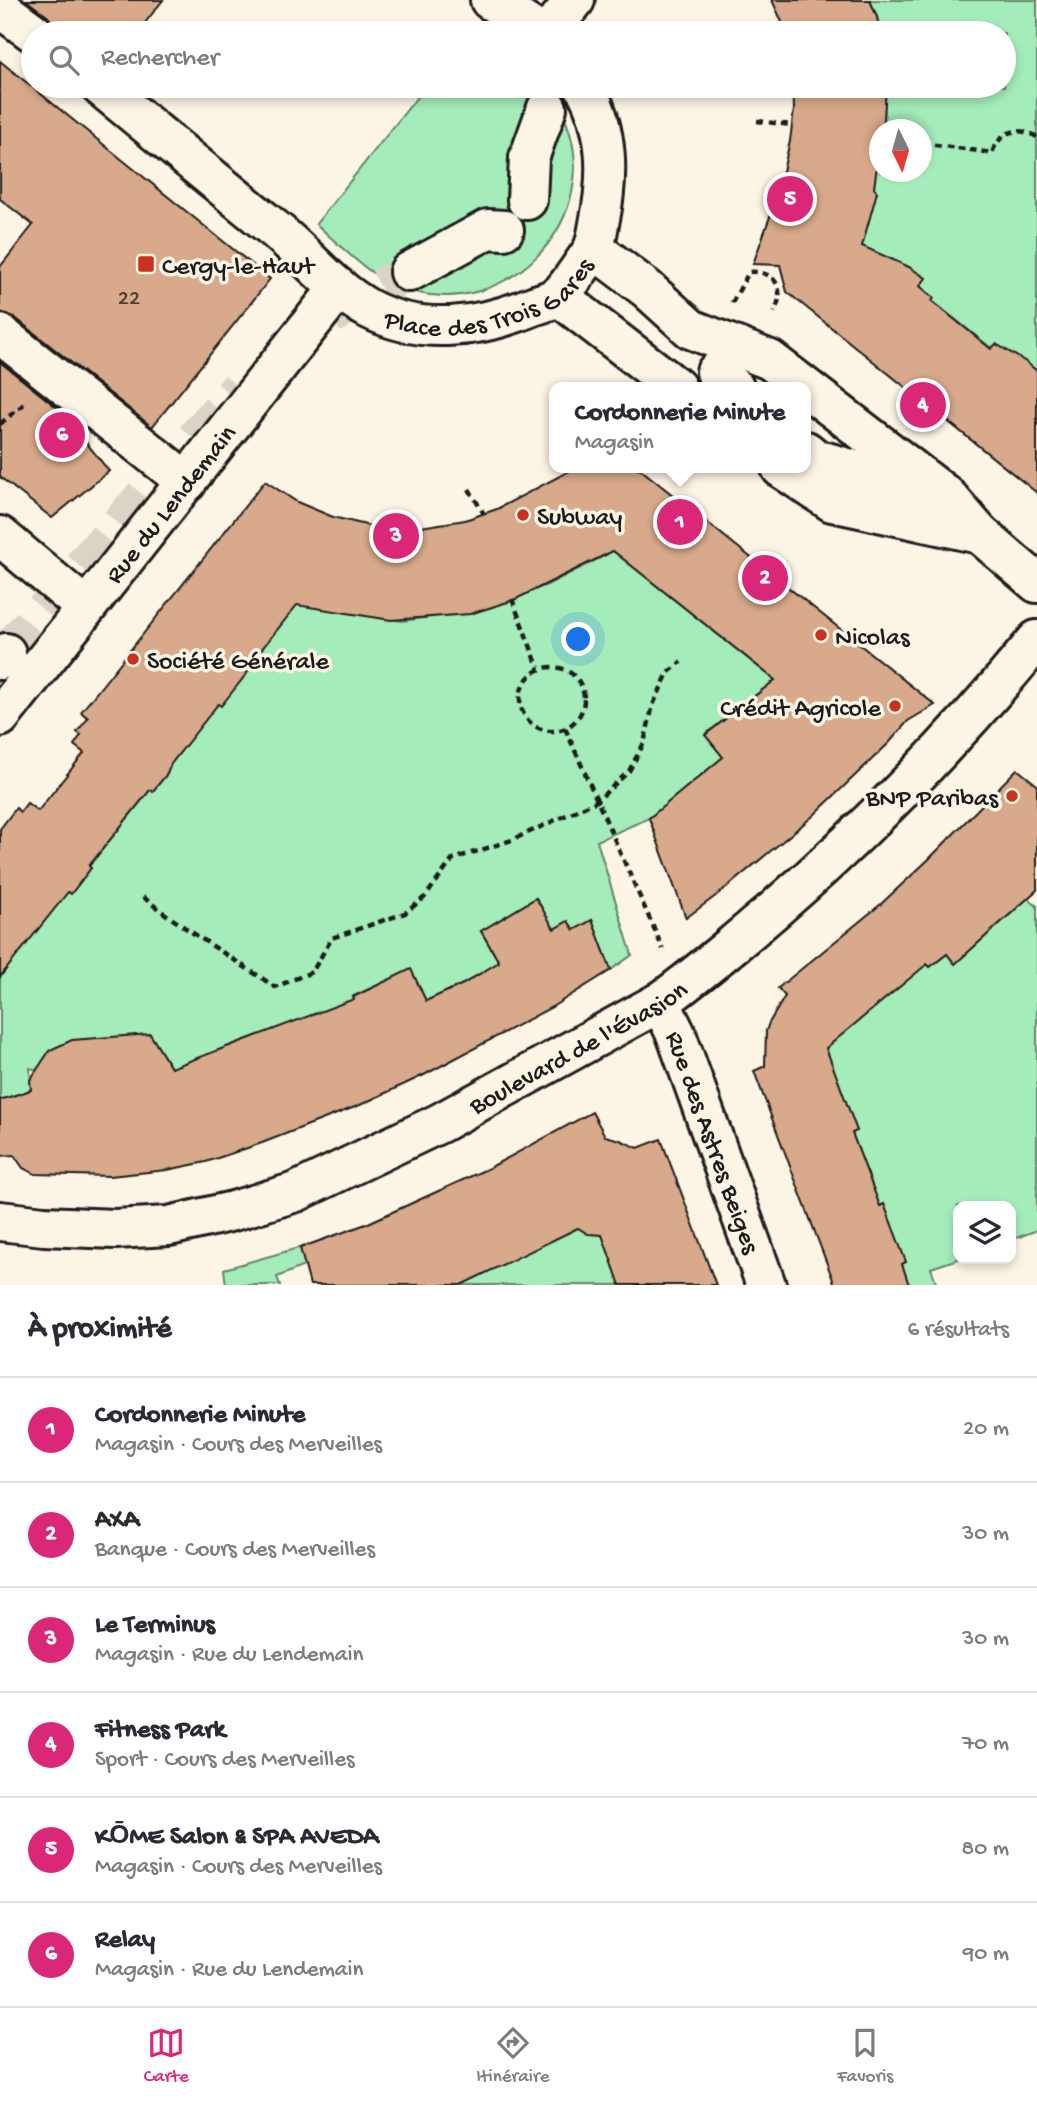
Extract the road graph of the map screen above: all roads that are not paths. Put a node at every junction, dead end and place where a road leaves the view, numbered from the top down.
1 (490, 0) edge
2 (575, 0) edge
3 (0, 8) edge
4 (522, 21) edge
5 (558, 21) edge
6 (21, 23) edge
7 (115, 98) edge
8 (590, 98) edge
9 (547, 108) dead end
10 (527, 200) dead end
11 (504, 230) dead end
12 (594, 249) junction
13 (409, 272) tunnel mouth
14 (339, 288) junction
15 (558, 296) junction
16 (0, 334) edge
17 (667, 380) edge
18 (799, 382) edge
19 (811, 392) edge
20 (811, 455) edge
21 (788, 473) edge
22 (187, 482) junction
23 (947, 496) junction
24 (980, 534) junction
25 (0, 536) edge
26 (1037, 583) edge
27 (86, 608) junction
28 (1037, 640) edge
29 (0, 717) edge
30 (670, 995) junction
31 (0, 1221) edge
32 (766, 1285) edge

1 - 4 street
2 - 5 street
3 - 6 street
7 - 14 street, Place des Trois Gares
8 - 12 street, Place des Trois Gares
9 - 10 street
11 - 13 street
12 - 15 street, Place des Trois Gares
12 - 18 street
14 - 15 street, Place des Trois Gares
14 - 22 street, Rue du Lendemain
15 - 17 street
16 - 22 street
19 - 23 street
20 - 23 street
21 - 24 street
22 - 27 street, Rue du Lendemain
23 - 24 street
24 - 26 street
25 - 27 street
27 - 29 street, Rue du Lendemain
28 - 30 street, Boulevard de l'Évasion
30 - 31 street, Boulevard de l'Évasion
30 - 32 street, Rue des Astres Beiges

